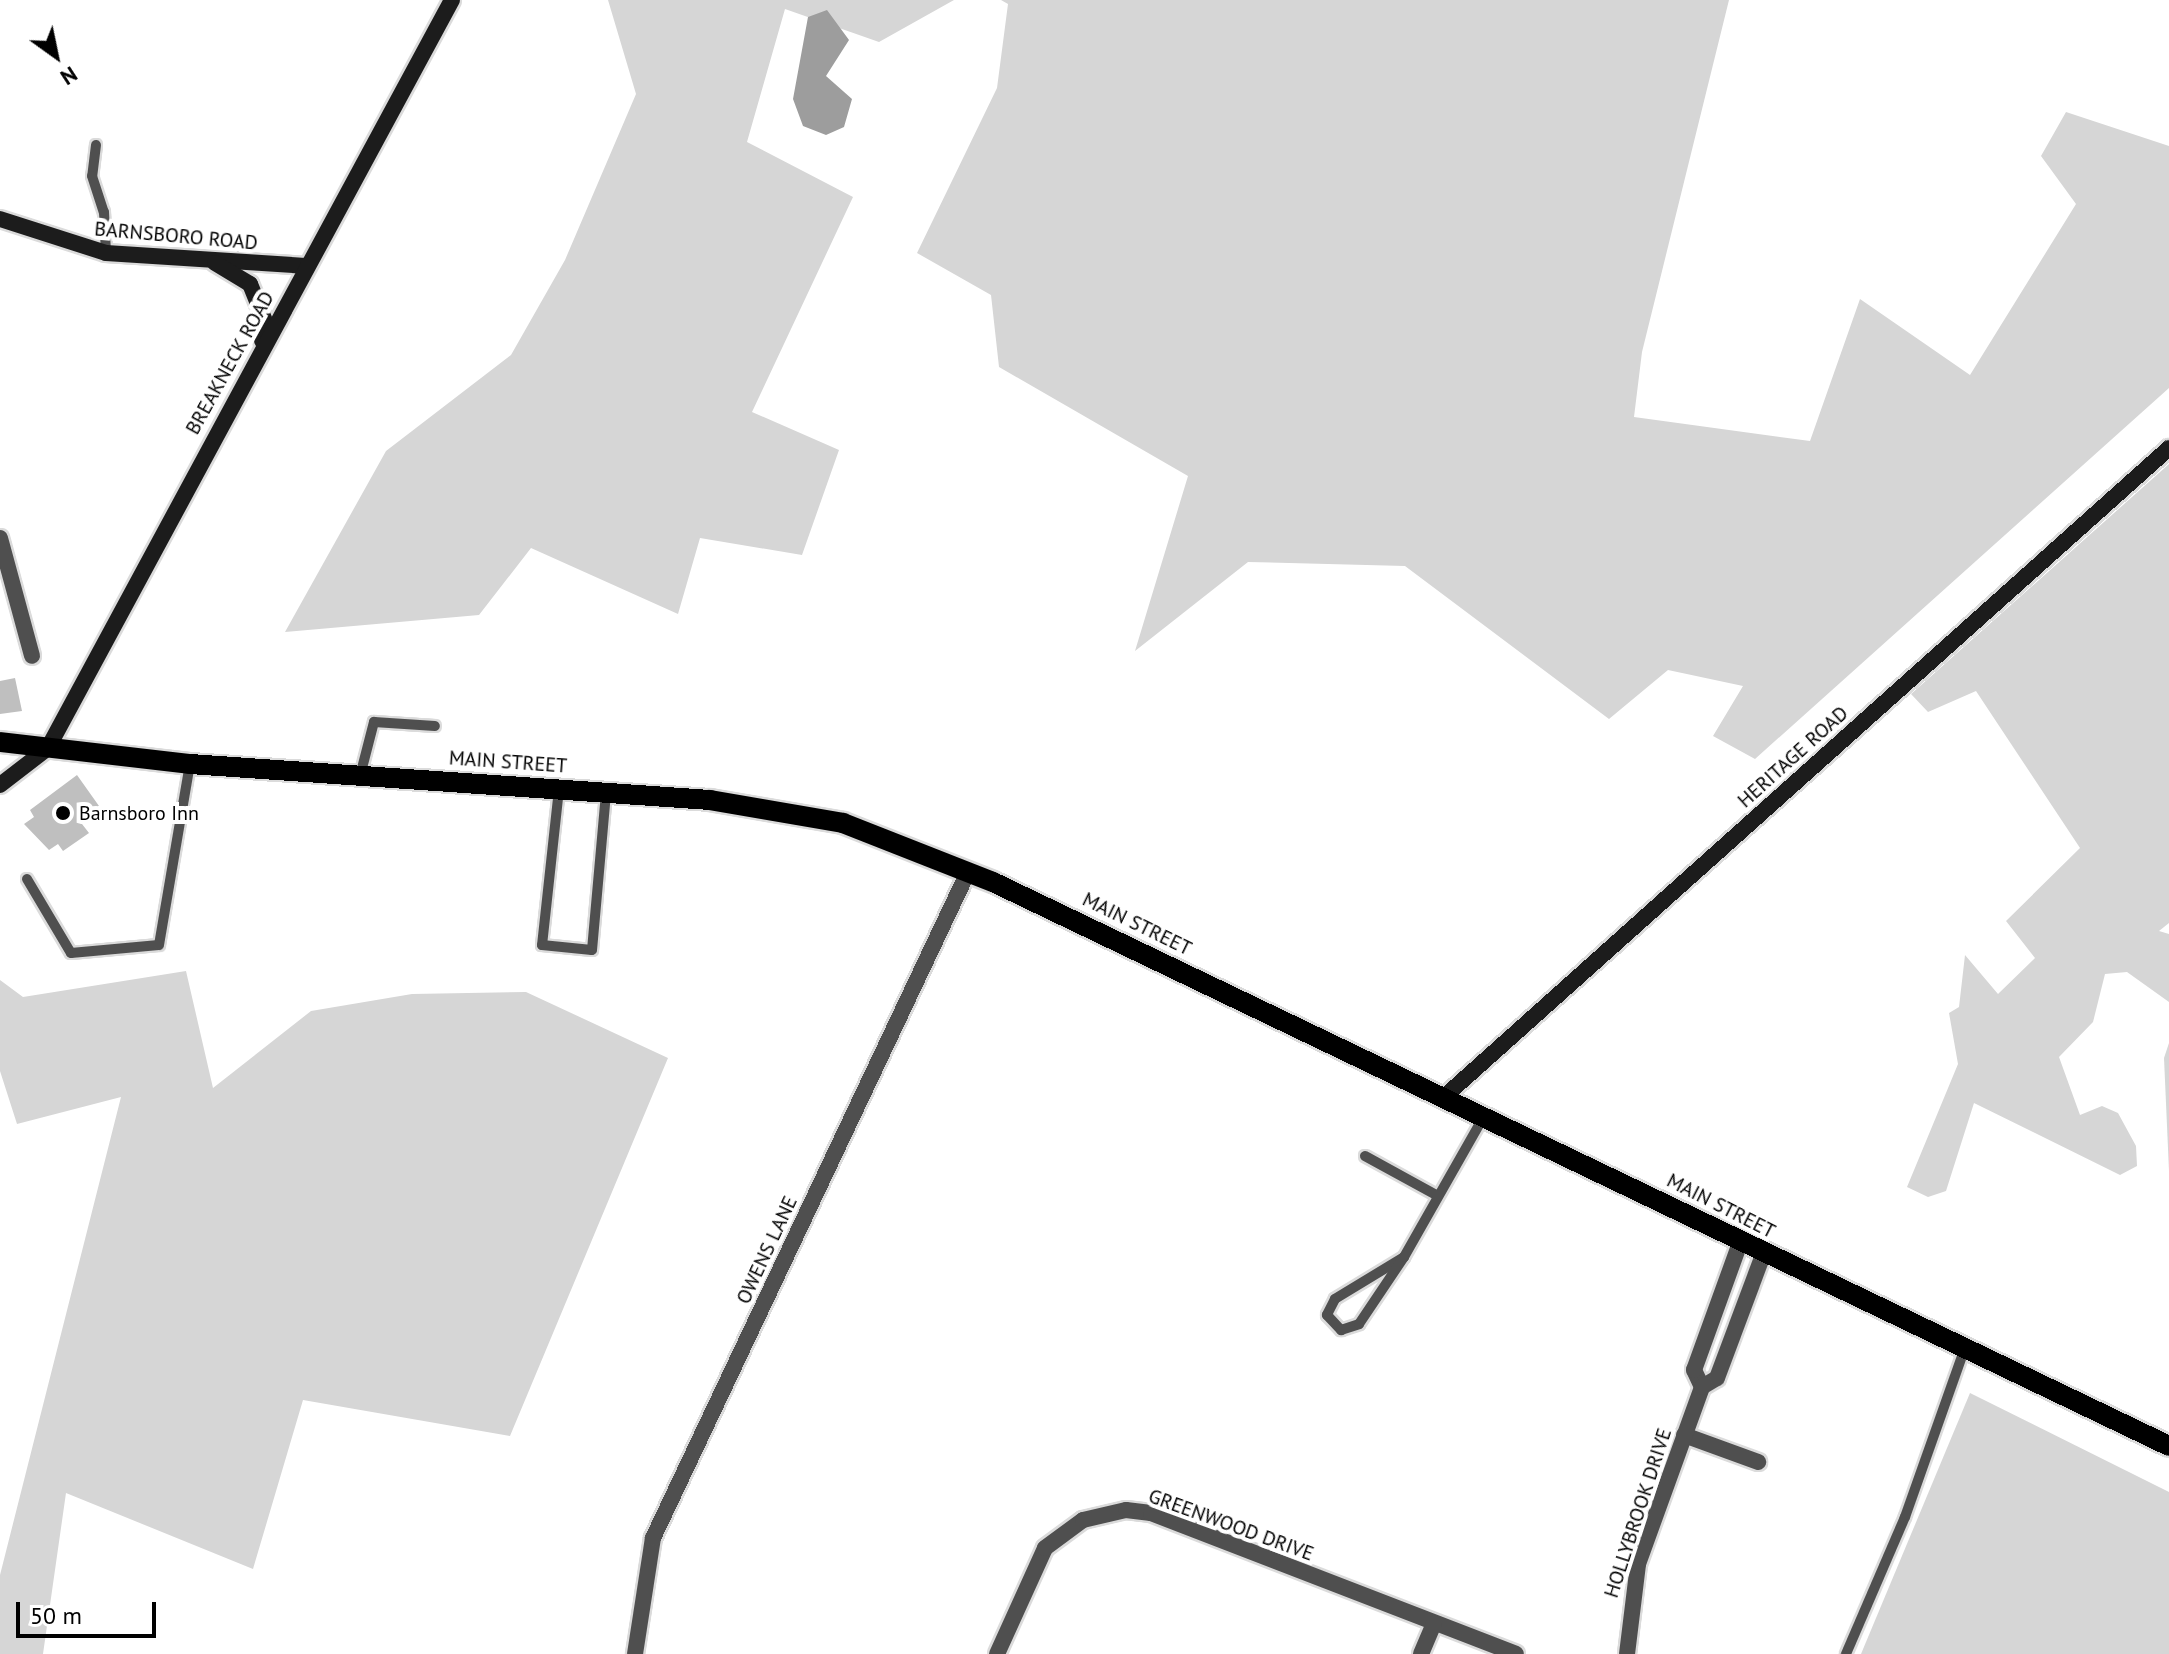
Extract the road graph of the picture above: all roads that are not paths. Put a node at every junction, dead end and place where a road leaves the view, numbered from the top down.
1 (452, 0) edge
2 (96, 145) dead end
3 (0, 219) edge
4 (106, 253) junction
5 (208, 259) junction
6 (306, 266) junction
7 (262, 346) junction
8 (2169, 448) edge
9 (0, 538) edge
10 (32, 656) dead end
11 (435, 726) dead end
12 (0, 742) edge
13 (48, 748) junction
14 (190, 764) junction
15 (360, 776) junction
16 (0, 785) edge
17 (559, 789) junction
18 (606, 793) junction
19 (968, 872) junction
20 (27, 879) dead end
21 (1444, 1097) junction
22 (1484, 1116) junction
23 (1365, 1156) dead end
24 (1438, 1196) junction
25 (1740, 1243) junction
26 (1763, 1255) junction
27 (1404, 1257) junction
28 (1965, 1348) junction
29 (1702, 1387) junction
30 (1684, 1435) junction
31 (2169, 1446) edge
32 (1758, 1462) dead end
33 (1434, 1624) junction
34 (1622, 1653) edge
35 (635, 1654) edge
36 (997, 1654) edge
37 (1421, 1654) edge
38 (1516, 1654) edge
39 (1846, 1654) edge

1 - 6 main road, BREAKNECK ROAD
2 - 4 lane
3 - 4 main road, BARNSBORO ROAD
4 - 5 main road, BARNSBORO ROAD
5 - 6 main road, BARNSBORO ROAD
5 - 7 main road
6 - 7 main road, BREAKNECK ROAD
7 - 13 main road, BREAKNECK ROAD
8 - 21 main road, HERITAGE ROAD
9 - 10 street
11 - 15 lane
12 - 13 main road, MAIN STREET
13 - 14 main road, MAIN STREET
13 - 16 main road
14 - 15 main road, MAIN STREET
14 - 20 lane
15 - 17 main road, MAIN STREET
17 - 18 main road, MAIN STREET
17 - 18 lane
18 - 19 main road, MAIN STREET
19 - 21 main road, MAIN STREET
19 - 35 street, OWENS LANE
21 - 22 main road, MAIN STREET
22 - 24 lane
22 - 25 main road, MAIN STREET
23 - 24 lane
24 - 27 lane
25 - 26 main road, MAIN STREET
25 - 29 street, HOLLYBROOK DRIVE
26 - 28 main road, MAIN STREET
26 - 29 street, HOLLYBROOK DRIVE
27 - 27 lane
28 - 31 main road, MAIN STREET
28 - 39 lane
29 - 30 street, HOLLYBROOK DRIVE
30 - 32 street
30 - 34 street, HOLLYBROOK DRIVE
33 - 36 street, GREENWOOD DRIVE
33 - 37 street
33 - 38 street, GREENWOOD DRIVE

